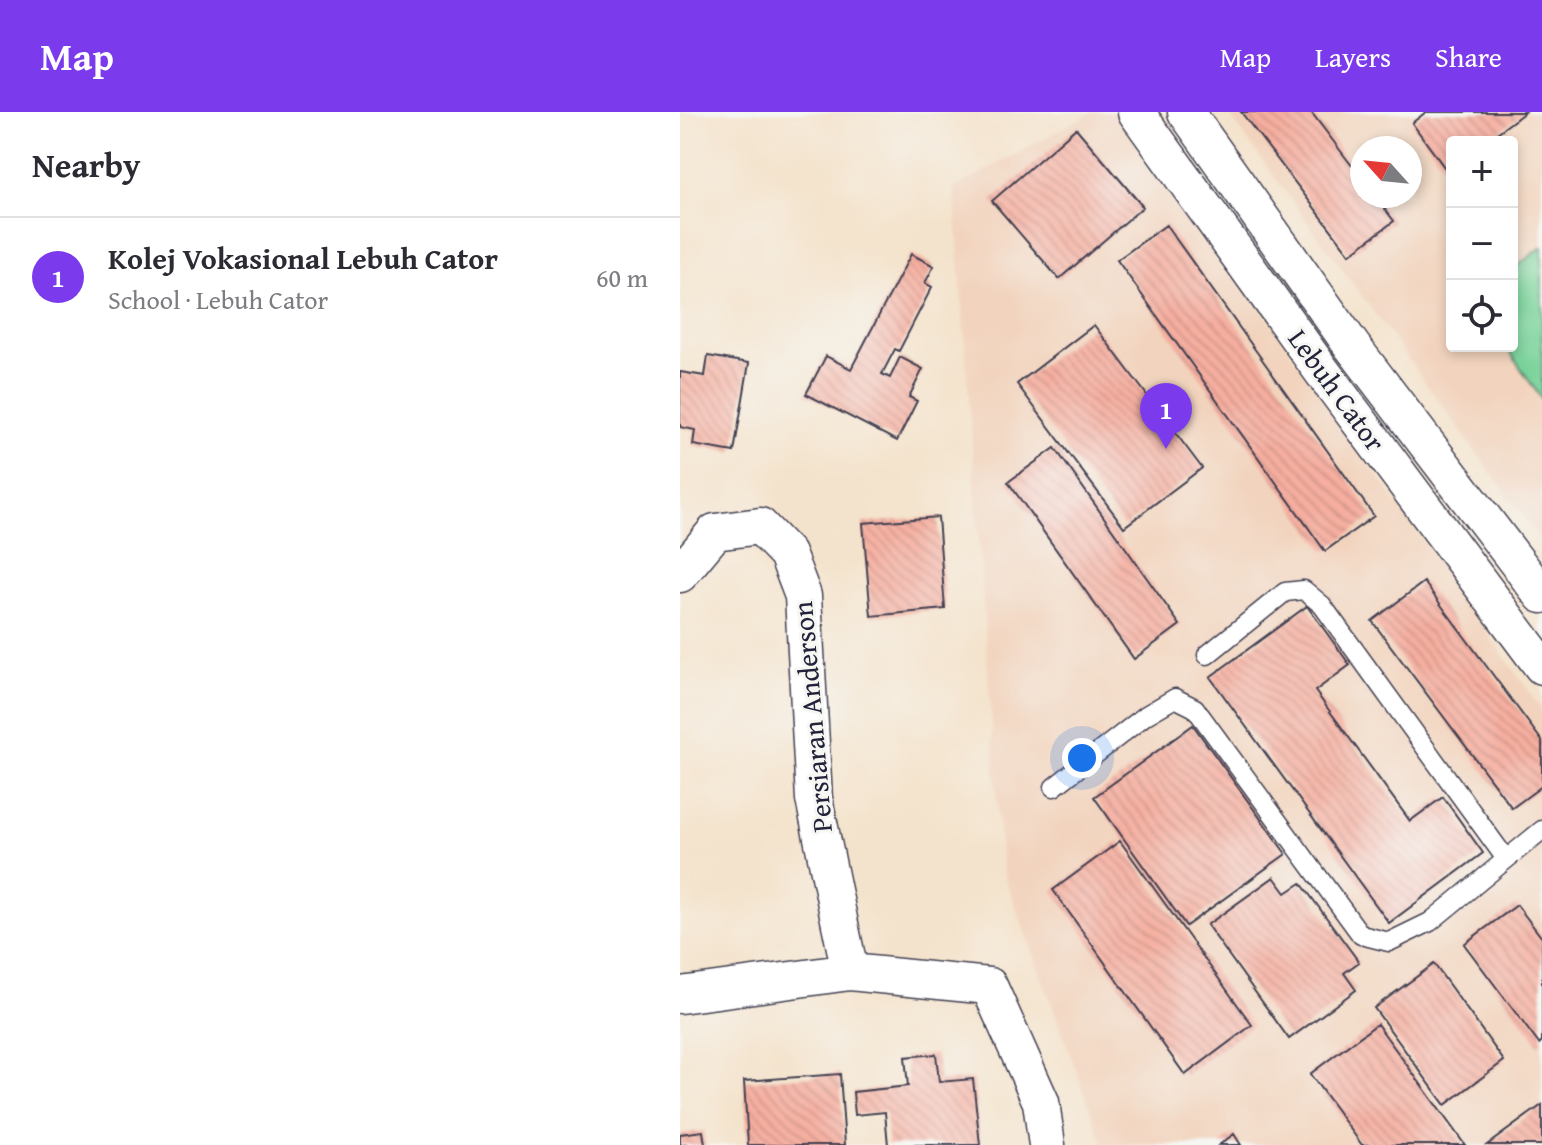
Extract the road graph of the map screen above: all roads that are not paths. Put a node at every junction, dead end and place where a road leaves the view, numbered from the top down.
1 (1136, 112) edge
2 (1186, 112) edge
3 (680, 574) edge
4 (1542, 595) edge
5 (1207, 655) dead end
6 (1542, 666) edge
7 (1054, 787) dead end
8 (1542, 830) edge
9 (1506, 859) junction
10 (850, 972) junction
11 (680, 995) edge
12 (1047, 1145) edge

1 - 6 street, Lebuh Cator
2 - 4 street, Lebuh Cator
3 - 10 street, Persiaran Anderson
5 - 9 lane
7 - 9 lane
8 - 9 lane
10 - 11 street
10 - 12 street

